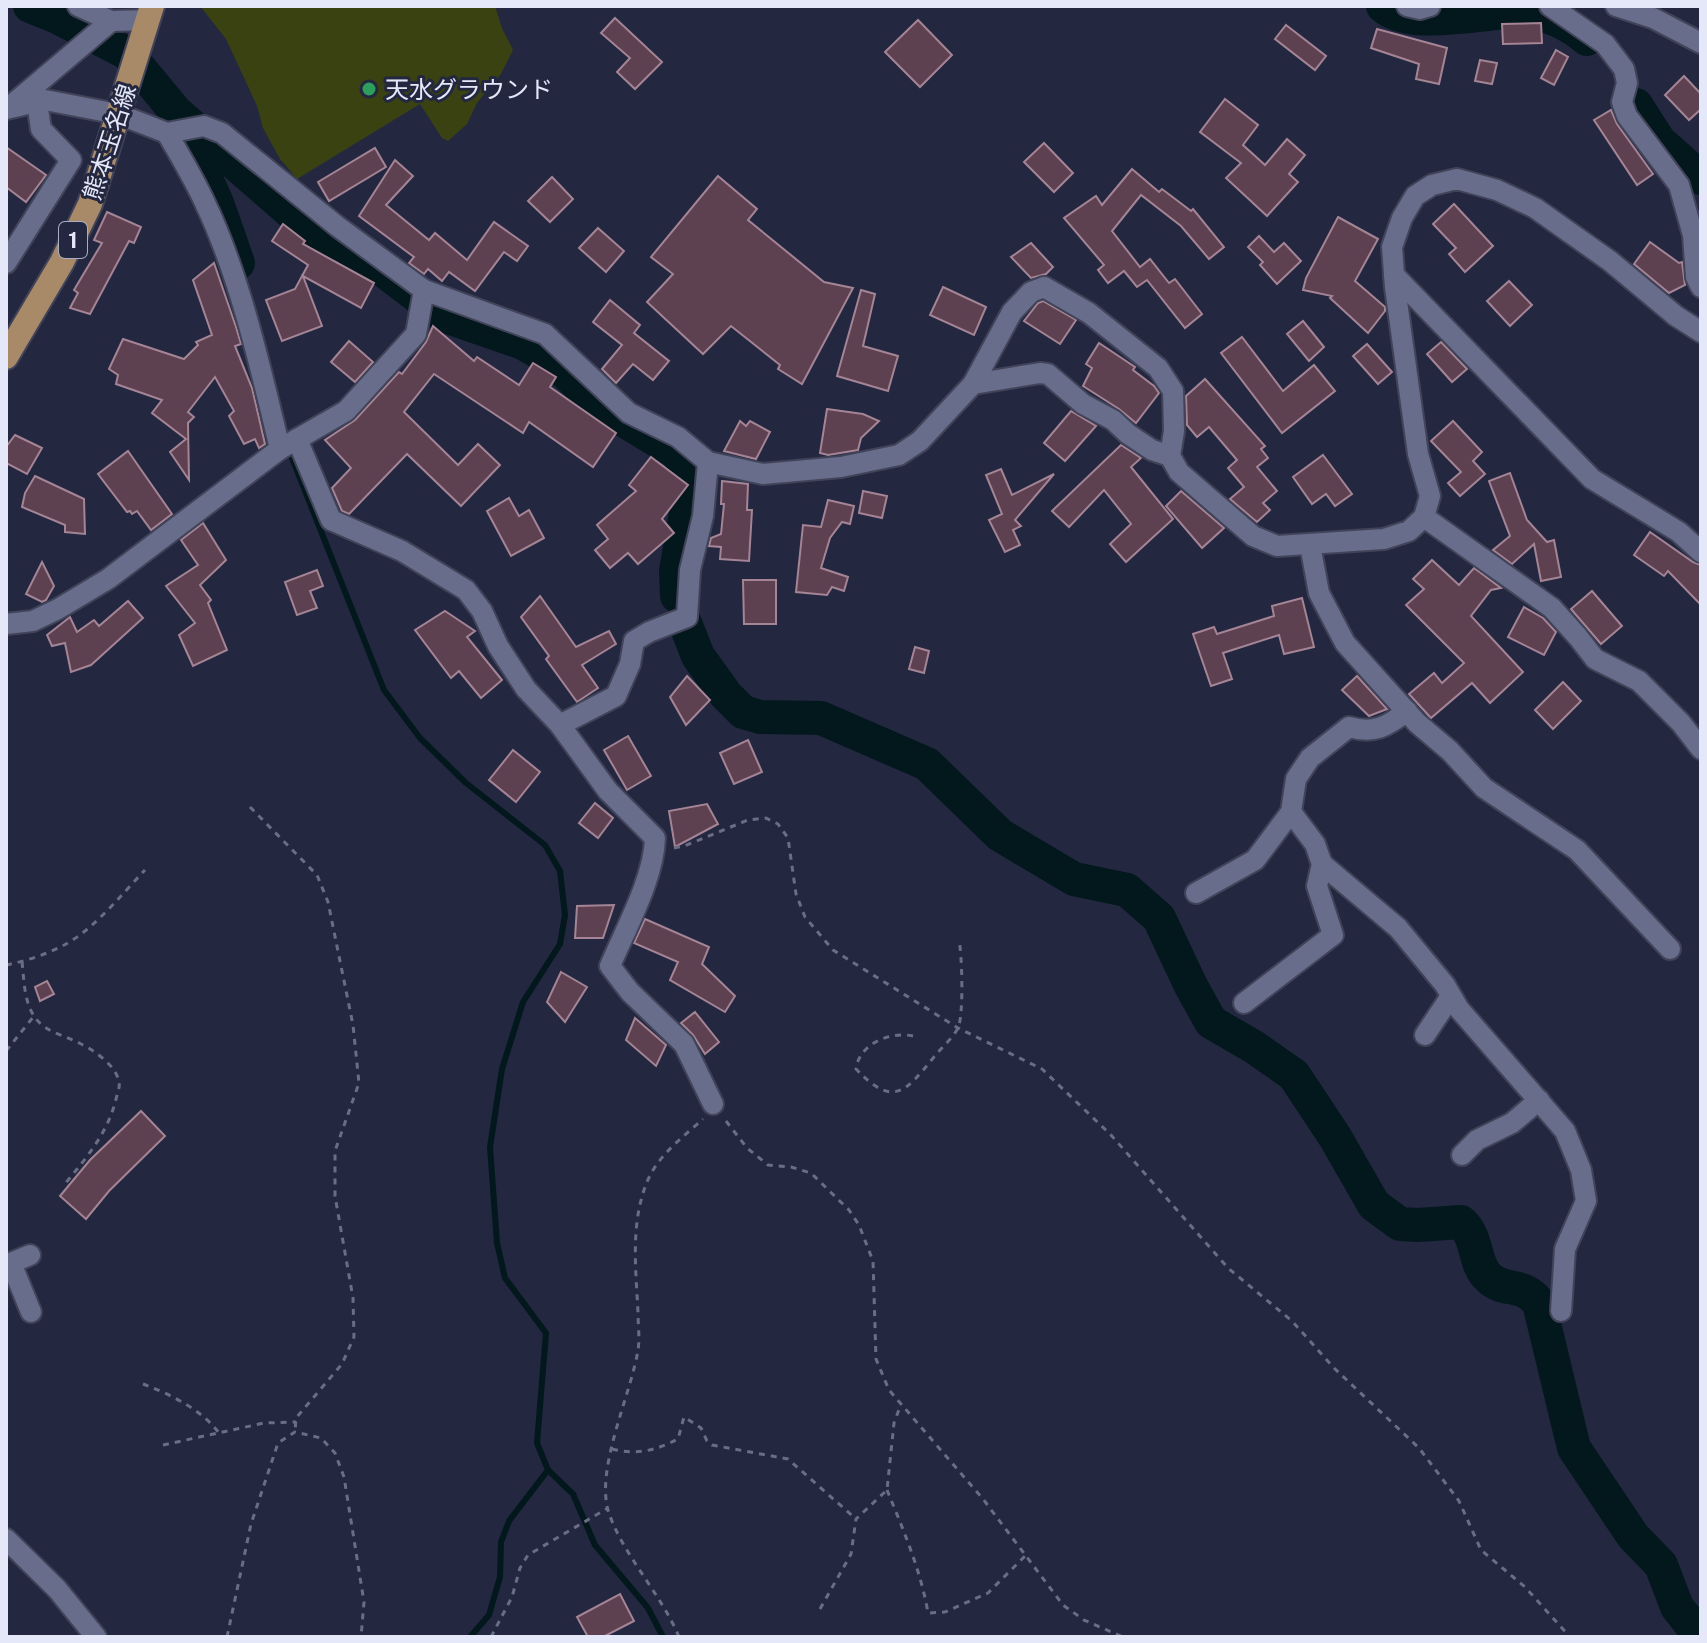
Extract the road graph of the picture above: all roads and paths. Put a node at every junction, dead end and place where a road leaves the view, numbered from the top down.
1 (78, 6) edge
2 (1407, 6) edge
3 (1430, 6) edge
4 (1550, 6) edge
5 (1616, 6) edge
6 (150, 13) edge
7 (106, 25) junction
8 (1701, 43) edge
9 (37, 102) junction
10 (8, 108) edge
11 (118, 114) junction
12 (171, 132) junction
13 (6, 263) edge
14 (1394, 275) junction
15 (1701, 287) edge
16 (423, 299) junction
17 (1701, 332) edge
18 (6, 357) edge
19 (973, 384) junction
20 (289, 444) junction
21 (1170, 456) junction
22 (708, 462) junction
23 (1424, 517) junction
24 (1310, 545) junction
25 (1701, 552) edge
26 (6, 624) edge
27 (1407, 711) junction
28 (560, 725) junction
29 (1701, 749) edge
30 (250, 807) dead end
31 (1291, 812) junction
32 (654, 850) junction
33 (1322, 864) junction
34 (145, 870) dead end
35 (1196, 893) dead end
36 (959, 940) dead end
37 (1670, 949) dead end
38 (22, 962) junction
39 (6, 965) edge
40 (1451, 996) junction
41 (1244, 1003) dead end
42 (34, 1016) junction
43 (958, 1028) junction
44 (1425, 1035) dead end
45 (913, 1036) dead end
46 (6, 1051) edge
47 (1539, 1100) junction
48 (713, 1104) junction
49 (1462, 1155) dead end
50 (64, 1185) dead end
51 (15, 1261) edge
52 (1561, 1311) dead end
53 (31, 1312) dead end
54 (143, 1384) dead end
55 (901, 1404) junction
56 (296, 1422) junction
57 (295, 1432) junction
58 (219, 1433) junction
59 (163, 1445) dead end
60 (612, 1449) junction
61 (887, 1490) junction
62 (608, 1508) junction
63 (856, 1519) junction
64 (6, 1539) edge
65 (1026, 1555) junction
66 (820, 1609) dead end
67 (96, 1637) edge
68 (227, 1637) edge
69 (361, 1637) edge
70 (491, 1637) edge
71 (679, 1637) edge
72 (1123, 1637) edge
73 (1570, 1637) edge

1 - 7 street
2 - 3 street
4 - 15 street
5 - 8 street
6 - 7 street
6 - 11 main road, 熊本玉名線 / 1
7 - 10 street
9 - 10 street
9 - 11 street
9 - 13 street
11 - 12 street
11 - 18 main road, 熊本玉名線 / 1
12 - 16 street
12 - 20 street
14 - 17 street
14 - 23 street
14 - 25 street
16 - 20 street
16 - 22 street
19 - 21 street
19 - 21 street
19 - 22 street
20 - 26 street
20 - 28 street
21 - 24 street
22 - 28 street
23 - 24 street
23 - 29 street
24 - 27 street
27 - 31 street
27 - 37 street
28 - 32 street
30 - 56 path
31 - 33 street
31 - 35 street
32 - 43 path
32 - 48 street
33 - 40 street
33 - 41 street
34 - 38 path
36 - 43 path
38 - 39 path
38 - 42 path
40 - 44 street
40 - 47 street
42 - 46 path
42 - 50 path
43 - 45 path
43 - 73 path
47 - 49 street
47 - 52 street
48 - 55 path
48 - 60 path
51 - 53 street
54 - 58 path
55 - 61 path
55 - 65 path
56 - 57 path
56 - 58 path
57 - 68 path
57 - 69 path
58 - 59 path
60 - 62 path
60 - 63 path
61 - 63 path
61 - 65 path
62 - 70 path
62 - 71 path
63 - 66 path
64 - 67 street
65 - 72 path

